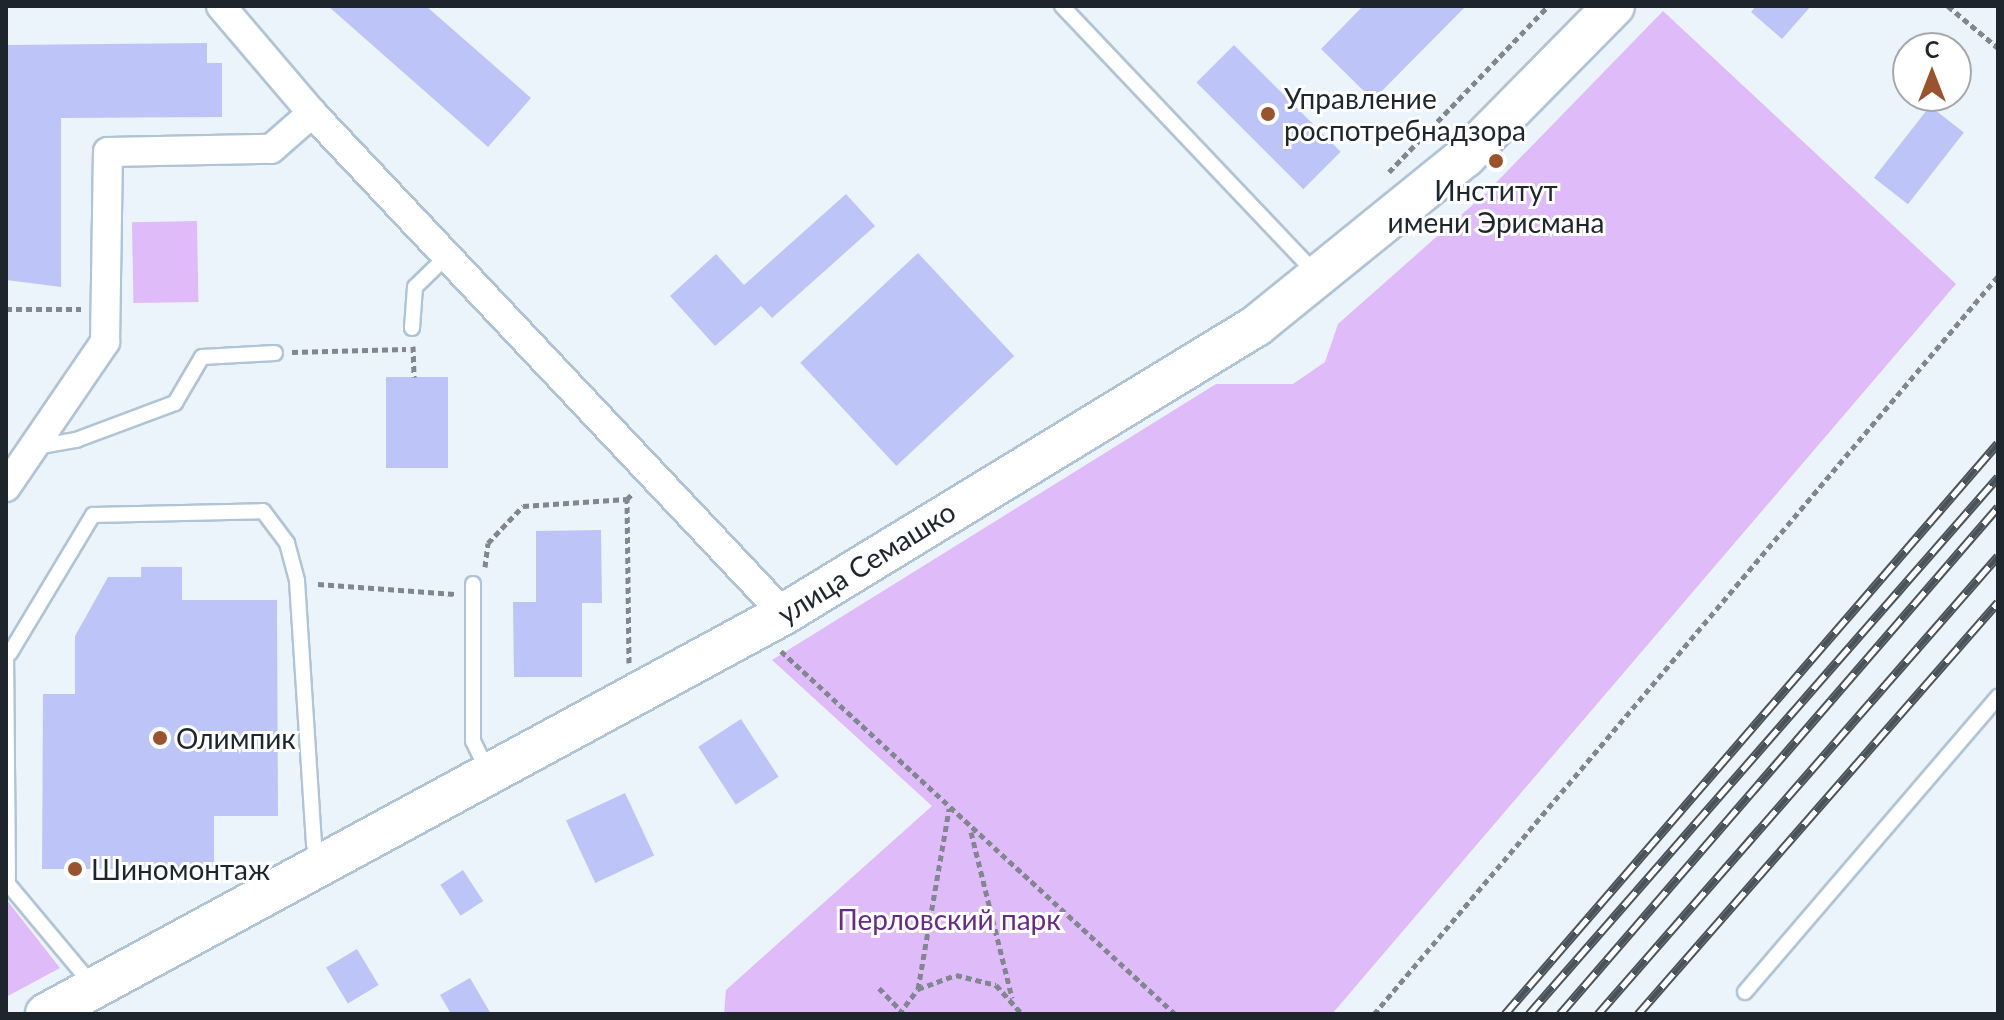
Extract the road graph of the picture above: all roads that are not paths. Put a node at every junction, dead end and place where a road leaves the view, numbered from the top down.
1 (221, 6) edge
2 (1062, 6) edge
3 (1614, 6) edge
4 (312, 113) junction
5 (448, 255) junction
6 (1320, 278) junction
7 (412, 328) road end
8 (275, 353) road end
9 (34, 447) junction
10 (6, 487) edge
11 (472, 589) road end
12 (777, 627) junction
13 (8, 651) edge
14 (1998, 697) edge
15 (489, 774) junction
16 (323, 863) junction
17 (94, 987) junction
18 (1745, 992) dead end
19 (46, 1014) edge

1 - 4 street
2 - 6 lane
3 - 6 main road, улица Семашко
4 - 5 street
4 - 9 street
5 - 7 lane
5 - 12 street
6 - 12 main road, улица Семашко
8 - 9 lane
9 - 10 street
11 - 15 lane
12 - 15 main road, улица Семашко
13 - 16 lane
13 - 17 lane
14 - 18 lane
15 - 16 main road, улица Семашко
16 - 17 main road, улица Семашко
17 - 19 main road, улица Семашко

